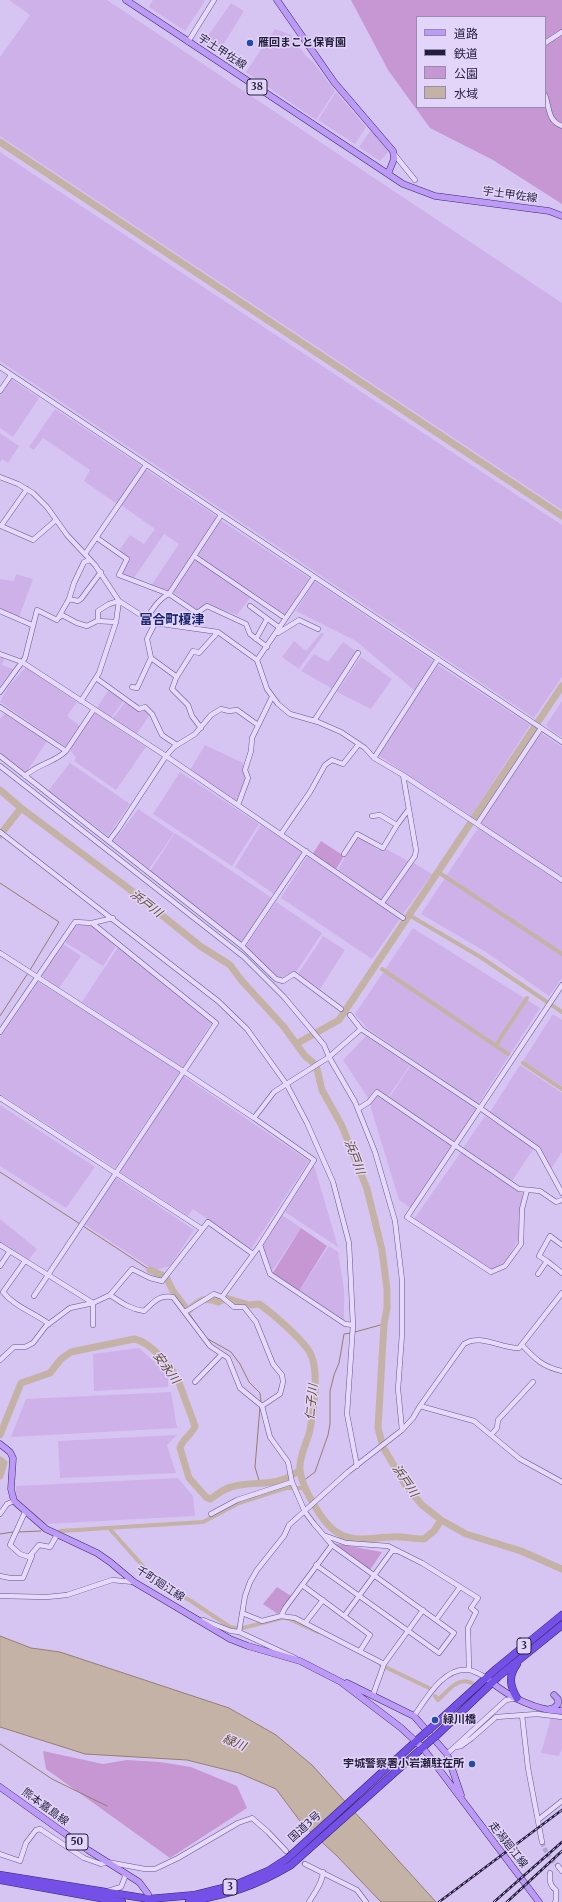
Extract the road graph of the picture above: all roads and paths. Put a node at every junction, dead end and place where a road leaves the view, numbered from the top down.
1 (126, 0) edge
2 (214, 0) edge
3 (277, 0) edge
4 (562, 32) edge
5 (188, 42) junction
6 (546, 42) edge
7 (546, 99) edge
8 (562, 126) edge
9 (394, 154) junction
10 (388, 174) junction
11 (415, 180) dead end
12 (562, 216) edge
13 (0, 367) edge
14 (11, 375) junction
15 (0, 391) edge
16 (146, 465) junction
17 (0, 477) edge
18 (27, 489) junction
19 (221, 515) junction
20 (56, 520) junction
21 (0, 525) edge
22 (0, 531) edge
23 (97, 538) junction
24 (85, 554) junction
25 (194, 556) junction
26 (90, 560) junction
27 (101, 572) junction
28 (314, 577) junction
29 (170, 594) junction
30 (69, 600) junction
31 (119, 601) junction
32 (250, 606) dead end
33 (0, 611) edge
34 (282, 616) dead end
35 (146, 619) junction
36 (267, 619) junction
37 (57, 620) junction
38 (98, 621) junction
39 (116, 622) junction
40 (155, 623) junction
41 (32, 625) junction
42 (280, 628) junction
43 (318, 629) dead end
44 (218, 632) junction
45 (275, 634) junction
46 (256, 638) junction
47 (267, 647) junction
48 (358, 653) dead end
49 (0, 654) edge
50 (151, 658) junction
51 (257, 660) junction
52 (438, 660) junction
53 (22, 662) junction
54 (177, 677) junction
55 (96, 678) junction
56 (132, 687) dead end
57 (1, 690) edge
58 (272, 697) junction
59 (81, 701) junction
60 (0, 707) edge
61 (94, 709) junction
62 (314, 721) junction
63 (258, 726) junction
64 (201, 728) junction
65 (540, 728) junction
66 (562, 742) edge
67 (359, 744) junction
68 (177, 745) junction
69 (66, 751) junction
70 (0, 756) edge
71 (166, 756) junction
72 (374, 758) junction
73 (0, 766) edge
74 (403, 775) junction
75 (25, 776) junction
76 (238, 805) junction
77 (409, 809) junction
78 (372, 816) dead end
79 (476, 823) junction
80 (397, 825) junction
81 (0, 832) edge
82 (281, 834) junction
83 (109, 841) junction
84 (306, 851) junction
85 (344, 854) dead end
86 (562, 880) edge
87 (382, 903) junction
88 (113, 918) junction
89 (403, 918) dead end
90 (92, 923) junction
91 (242, 946) junction
92 (0, 953) edge
93 (36, 977) junction
94 (562, 985) edge
95 (341, 1009) dead end
96 (350, 1015) dead end
97 (361, 1029) junction
98 (0, 1032) edge
99 (329, 1057) junction
100 (183, 1070) junction
101 (287, 1085) junction
102 (0, 1098) edge
103 (480, 1108) junction
104 (358, 1109) junction
105 (254, 1118) junction
106 (456, 1145) junction
107 (116, 1172) junction
108 (527, 1190) junction
109 (562, 1193) edge
110 (562, 1200) edge
111 (202, 1229) junction
112 (562, 1244) edge
113 (0, 1245) edge
114 (260, 1245) junction
115 (10, 1251) junction
116 (253, 1254) junction
117 (24, 1260) junction
118 (547, 1261) junction
119 (0, 1266) edge
120 (562, 1273) edge
121 (538, 1274) dead end
122 (48, 1276) junction
123 (562, 1293) edge
124 (110, 1295) junction
125 (34, 1296) dead end
126 (222, 1298) junction
127 (93, 1303) junction
128 (185, 1312) junction
129 (48, 1324) junction
130 (93, 1325) dead end
131 (353, 1326) junction
132 (522, 1345) junction
133 (222, 1354) junction
134 (0, 1360) edge
135 (562, 1371) edge
136 (195, 1382) dead end
137 (532, 1382) dead end
138 (262, 1406) junction
139 (420, 1406) junction
140 (402, 1430) junction
141 (492, 1435) junction
142 (1, 1445) edge
143 (357, 1466) junction
144 (292, 1482) junction
145 (562, 1482) edge
146 (14, 1501) junction
147 (25, 1512) junction
148 (305, 1512) junction
149 (0, 1514) edge
150 (211, 1514) dead end
151 (57, 1535) junction
152 (325, 1535) junction
153 (332, 1545) junction
154 (400, 1552) junction
155 (32, 1556) junction
156 (316, 1565) junction
157 (374, 1575) junction
158 (0, 1576) edge
159 (134, 1582) junction
160 (302, 1585) junction
161 (460, 1587) junction
162 (1, 1595) edge
163 (359, 1596) junction
164 (323, 1600) junction
165 (423, 1610) junction
166 (242, 1613) junction
167 (345, 1615) junction
168 (562, 1615) edge
169 (282, 1616) junction
170 (193, 1617) junction
171 (436, 1620) junction
172 (304, 1623) junction
173 (562, 1625) edge
174 (408, 1631) junction
175 (239, 1632) junction
176 (360, 1651) junction
177 (525, 1655) junction
178 (300, 1661) junction
179 (384, 1664) junction
180 (469, 1670) junction
181 (489, 1680) junction
182 (341, 1682) junction
183 (373, 1695) junction
184 (554, 1695) dead end
185 (517, 1698) junction
186 (550, 1709) junction
187 (562, 1711) edge
188 (522, 1715) junction
189 (414, 1716) junction
190 (562, 1717) edge
191 (415, 1743) junction
192 (456, 1747) junction
193 (421, 1750) junction
194 (447, 1754) junction
195 (0, 1786) edge
196 (462, 1799) junction
197 (562, 1802) edge
198 (538, 1820) junction
199 (542, 1842) tunnel mouth
200 (286, 1851) tunnel mouth
201 (0, 1854) edge
202 (107, 1862) junction
203 (305, 1864) tunnel mouth
204 (558, 1866) dead end
205 (562, 1871) edge
206 (323, 1872) junction
207 (124, 1873) junction
208 (550, 1873) dead end
209 (0, 1875) edge
210 (0, 1880) edge
211 (562, 1895) edge
212 (103, 1898) edge
213 (218, 1899) edge
214 (149, 1901) edge
215 (556, 1901) edge
216 (122, 1902) edge
217 (189, 1902) edge
218 (309, 1902) edge
219 (366, 1902) edge
220 (539, 1902) edge

1 - 5 main road, 宇土甲佐線 / 38
2 - 5 street
3 - 9 main road
4 - 6 street
5 - 10 main road, 宇土甲佐線 / 38
7 - 8 street
9 - 10 main road
9 - 11 street
10 - 12 main road, 宇土甲佐線 / 38
13 - 14 street
14 - 15 street
14 - 16 street
16 - 19 street
16 - 23 street
17 - 18 street
18 - 20 street
18 - 21 street
19 - 25 street
19 - 28 street
20 - 21 street
20 - 24 street
21 - 22 street
23 - 24 street
23 - 29 street
24 - 26 street
25 - 29 street
25 - 34 street
26 - 27 street
26 - 30 street
27 - 30 street
27 - 31 street
28 - 42 street
28 - 52 street
29 - 35 street
29 - 46 street
30 - 37 street
31 - 35 street
31 - 38 street
31 - 39 street
32 - 36 street
33 - 41 street
35 - 40 street
36 - 42 street
36 - 46 street
37 - 38 street
37 - 41 street
38 - 39 street
39 - 55 street
40 - 44 street
40 - 50 street
41 - 53 street
42 - 45 street
43 - 45 street
44 - 51 street
44 - 54 street
45 - 47 street
46 - 47 street
47 - 51 street
48 - 62 street
49 - 53 street
50 - 54 street
50 - 56 street
51 - 58 street
52 - 65 street
52 - 72 street
53 - 57 street
53 - 59 street
54 - 64 street
55 - 59 street
55 - 68 street
58 - 62 street
58 - 63 street
59 - 61 street
60 - 69 street
61 - 69 street
61 - 71 street
62 - 67 street
63 - 64 street
63 - 76 street
64 - 68 street
65 - 66 street
65 - 79 street
67 - 72 street
67 - 82 street
68 - 71 street
69 - 75 street
70 - 75 street
71 - 76 street
71 - 83 street
72 - 74 street
73 - 99 street
74 - 77 street
74 - 79 street
75 - 83 street
76 - 82 street
77 - 80 street
77 - 87 street
78 - 80 street
79 - 86 street
80 - 85 street
81 - 88 street
82 - 84 street
83 - 91 street
84 - 87 street
84 - 91 street
87 - 89 street
88 - 90 street
88 - 101 street
90 - 93 street
90 - 100 street
91 - 95 street
92 - 93 street
93 - 98 street
93 - 100 street
94 - 103 street
96 - 97 street
97 - 99 street
97 - 103 street
99 - 101 street
99 - 104 street
100 - 105 street
100 - 107 street
101 - 105 street
101 - 131 street
102 - 107 street
103 - 106 street
103 - 109 street
104 - 106 street
104 - 140 street
105 - 114 street
106 - 108 street
106 - 108 street
107 - 111 street
107 - 122 street
108 - 110 street
111 - 116 street
111 - 124 street
112 - 118 street
113 - 115 street
114 - 116 street
114 - 131 street
115 - 117 street
115 - 119 street
116 - 126 street
117 - 122 street
117 - 129 street
118 - 120 street
118 - 121 street
122 - 125 street
122 - 127 street
123 - 132 street
124 - 127 street
124 - 128 street
126 - 128 street
126 - 138 street
127 - 129 street
127 - 130 street
128 - 133 street
129 - 134 street
131 - 143 street
132 - 135 street
132 - 139 street
133 - 136 street
133 - 138 street
137 - 141 street
138 - 144 street
139 - 140 street
139 - 141 street
140 - 143 street
141 - 145 street
142 - 146 main road
143 - 148 street
144 - 148 street
144 - 150 street
146 - 147 main road, 千町廻江線
146 - 149 street
147 - 151 main road, 千町廻江線
147 - 155 street
148 - 152 street
148 - 166 street
151 - 155 street
151 - 159 main road, 千町廻江線
152 - 153 street
152 - 154 street
153 - 156 street
153 - 157 street
154 - 157 street
154 - 161 street
155 - 158 street
156 - 160 street
156 - 163 street
157 - 163 street
157 - 165 street
159 - 162 street
159 - 170 main road, 千町廻江線
160 - 164 street
160 - 169 street
161 - 171 street
161 - 180 street
163 - 167 street
163 - 174 street
164 - 167 street
164 - 172 street
165 - 171 street
165 - 174 street
166 - 169 street
166 - 175 street
167 - 176 street
168 - 181 highway, 国道3号 / 3
169 - 172 street
170 - 175 street
170 - 178 main road, 千町廻江線
171 - 174 street
172 - 176 street
173 - 177 highway, 国道3号 / 3
174 - 179 street
175 - 178 street
176 - 179 street
177 - 181 highway, 国道3号 / 3
177 - 185 highway
178 - 182 main road, 千町廻江線
179 - 183 street
180 - 181 street
180 - 189 street
181 - 185 main road
181 - 191 highway, 国道3号 / 3, bridge
181 - 193 highway, 国道3号 / 3
182 - 183 main road, 千町廻江線
182 - 191 main road, 千町廻江線
183 - 189 main road, 千町廻江線
184 - 186 main road
185 - 186 main road
185 - 192 street
186 - 187 main road
188 - 190 street
188 - 192 street
188 - 198 street
189 - 194 main road, 走潟廻江線
191 - 193 main road, 走潟廻江線
191 - 214 highway, 国道3号 / 3
192 - 194 street
193 - 196 main road, 走潟廻江線
193 - 213 highway, 国道3号 / 3
194 - 196 main road, 走潟廻江線
195 - 202 main road, 熊本嘉島線 / 50
196 - 220 main road, 走潟廻江線
197 - 198 street
198 - 199 street
200 - 202 street
201 - 202 street
202 - 207 main road, 熊本嘉島線 / 50
203 - 206 street
204 - 205 street
206 - 218 street
206 - 219 street
207 - 212 street
207 - 214 main road, 熊本嘉島線 / 50
208 - 215 street
209 - 212 highway, 国道3号 / 3
210 - 212 highway, 国道3号 / 3
211 - 215 street
212 - 214 highway, 国道3号 / 3
212 - 216 highway, 国道3号 / 3
213 - 217 highway, 国道3号 / 3

